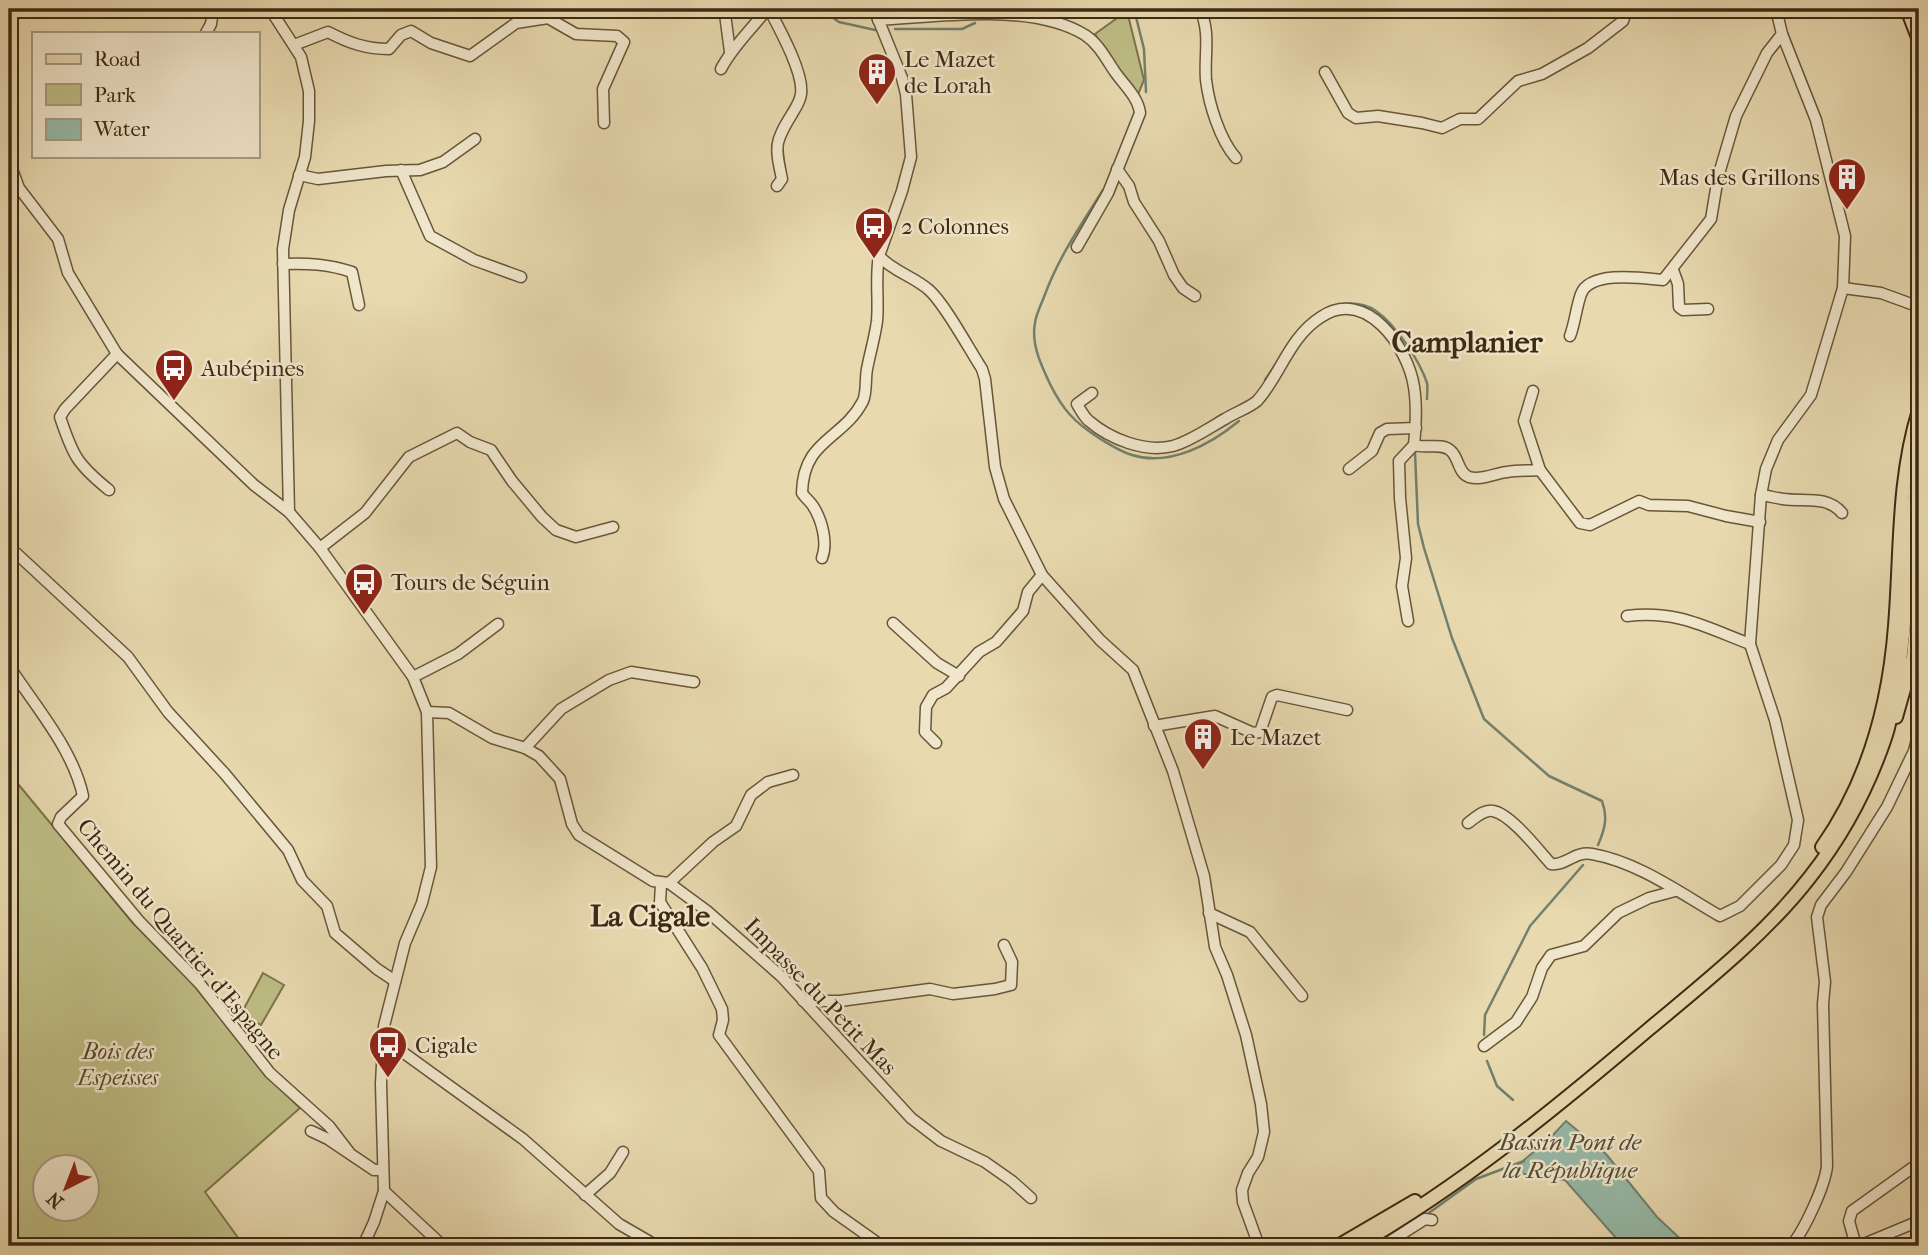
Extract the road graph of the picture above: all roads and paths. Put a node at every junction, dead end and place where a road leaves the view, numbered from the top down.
1 (213, 9) edge
2 (270, 9) edge
3 (768, 9) edge
4 (874, 9) edge
5 (1200, 9) edge
6 (1628, 9) edge
7 (1776, 9) edge
8 (1907, 9) edge
9 (725, 14) dead end
10 (878, 20) junction
11 (206, 32) edge
12 (1782, 34) junction
13 (1919, 40) edge
14 (295, 45) junction
15 (730, 52) junction
16 (722, 69) dead end
17 (1325, 72) dead end
18 (604, 123) dead end
19 (475, 139) dead end
20 (1236, 158) dead end
21 (9, 161) edge
22 (1117, 169) junction
23 (401, 170) junction
24 (299, 176) junction
25 (777, 186) dead end
26 (1077, 247) dead end
27 (879, 256) junction
28 (283, 264) junction
29 (1673, 270) junction
30 (521, 277) dead end
31 (1843, 288) junction
32 (1195, 296) dead end
33 (1919, 304) edge
34 (359, 305) dead end
35 (1707, 309) dead end
36 (1570, 337) dead end
37 (117, 354) junction
38 (1533, 391) dead end
39 (1092, 393) dead end
40 (1919, 410) edge
41 (1416, 428) junction
42 (1418, 446) junction
43 (1919, 460) edge
44 (1349, 469) dead end
45 (1540, 470) junction
46 (109, 490) dead end
47 (1761, 495) junction
48 (289, 512) junction
49 (1842, 513) dead end
50 (1760, 522) junction
51 (613, 527) dead end
52 (320, 548) junction
53 (16, 553) dead end
54 (822, 558) dead end
55 (1042, 575) junction
56 (1919, 595) edge
57 (1627, 616) dead end
58 (1408, 621) dead end
59 (893, 623) dead end
60 (498, 624) dead end
61 (1750, 644) junction
62 (9, 666) edge
63 (959, 676) junction
64 (413, 677) junction
65 (694, 682) dead end
66 (1346, 710) dead end
67 (427, 712) junction
68 (1154, 726) junction
69 (1919, 732) edge
70 (1886, 736) junction
71 (936, 743) dead end
72 (525, 748) junction
73 (793, 775) dead end
74 (1468, 823) dead end
75 (665, 883) junction
76 (1675, 891) junction
77 (1209, 914) junction
78 (1004, 945) dead end
79 (1732, 958) junction
80 (395, 981) junction
81 (1302, 996) dead end
82 (803, 1000) junction
83 (383, 1038) junction
84 (1484, 1045) dead end
85 (311, 1131) dead end
86 (349, 1152) junction
87 (623, 1152) dead end
88 (1919, 1163) edge
89 (383, 1170) junction
90 (1465, 1174) junction
91 (384, 1191) junction
92 (585, 1195) junction
93 (1031, 1198) dead end
94 (1432, 1220) dead end
95 (1919, 1220) edge
96 (363, 1246) edge
97 (443, 1246) edge
98 (657, 1246) edge
99 (883, 1246) edge
100 (1258, 1246) edge
101 (1338, 1246) edge
102 (1356, 1246) edge
103 (1383, 1246) edge
104 (1791, 1246) edge
105 (1858, 1246) edge

1 - 11 street
2 - 14 street
3 - 15 street
3 - 25 street
4 - 10 street
5 - 20 street
6 - 17 street
7 - 12 street
8 - 13 main road
9 - 15 street
10 - 22 street
10 - 27 street
12 - 29 street
12 - 31 street
14 - 18 street
14 - 24 street
15 - 16 street
19 - 23 street
21 - 37 street
22 - 26 street
22 - 32 street
23 - 24 street
23 - 30 street
24 - 28 street
27 - 54 street
27 - 55 street
28 - 34 street
28 - 48 street
29 - 35 street
29 - 36 street
31 - 33 street
31 - 47 street
37 - 46 street
37 - 48 street
38 - 45 street
39 - 41 street
40 - 79 main road
41 - 42 street
41 - 44 street
42 - 45 street
42 - 58 street
43 - 70 main road
45 - 50 street
47 - 49 street
47 - 50 street
48 - 52 street
50 - 61 street
51 - 52 street
52 - 64 street
53 - 80 street
55 - 63 street
55 - 68 street
56 - 70 main road
57 - 61 street
59 - 63 street
60 - 64 street
61 - 76 street
62 - 86 street, Chemin du Quartier d'Espagne
63 - 71 street
64 - 67 street
65 - 72 street
66 - 68 street
67 - 72 street, Impasse du Petit Mas
67 - 80 street
68 - 77 street
69 - 104 street
70 - 79 main road
72 - 75 street, Impasse du Petit Mas
73 - 75 street
74 - 76 street
75 - 82 street, Impasse du Petit Mas
75 - 99 street
76 - 84 street
77 - 81 street
77 - 100 street
78 - 82 street
79 - 90 main road
80 - 83 street
82 - 93 street, Impasse du Petit Mas
83 - 89 street
83 - 92 street
85 - 86 street
86 - 89 street
87 - 92 street
88 - 105 street
89 - 91 street
90 - 101 main road
90 - 102 main road
91 - 96 street
91 - 97 street
92 - 98 street
94 - 103 street
95 - 105 street

